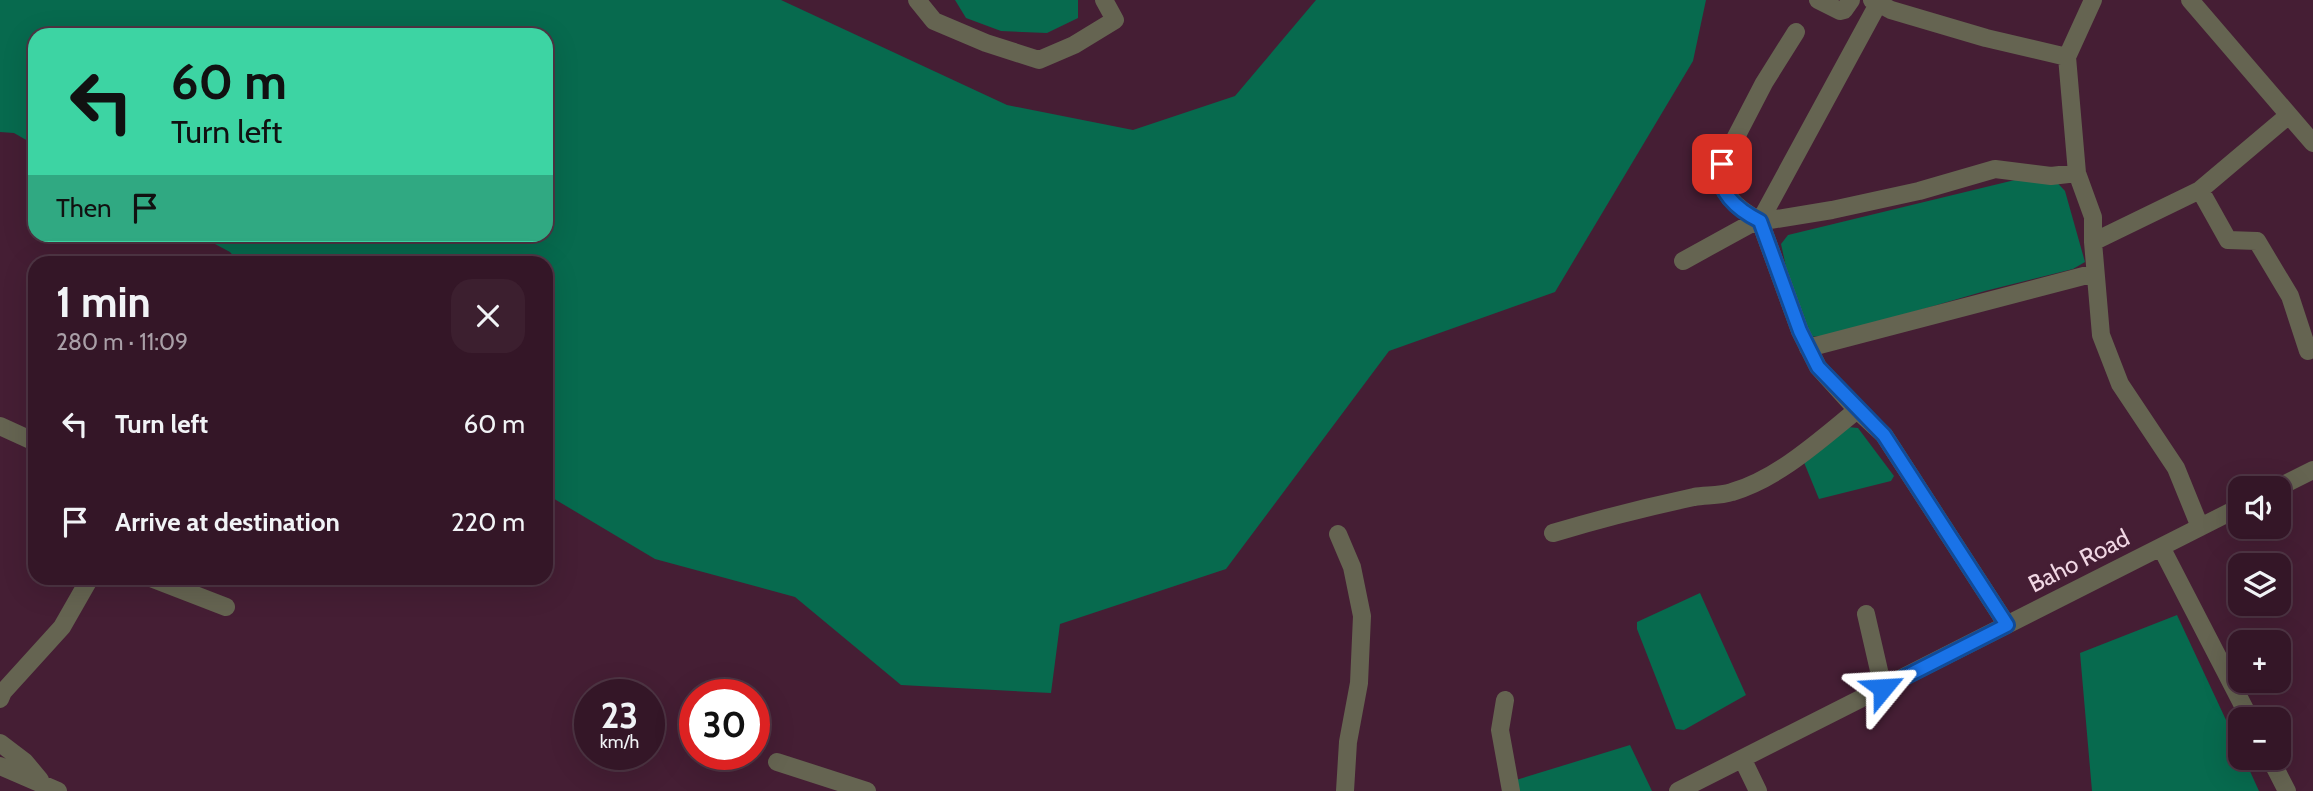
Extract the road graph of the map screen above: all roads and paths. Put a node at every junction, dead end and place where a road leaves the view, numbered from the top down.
1 (917, 0) edge
2 (1104, 0) edge
3 (1818, 0) edge
4 (1851, 0) edge
5 (2093, 0) edge
6 (2190, 0) edge
7 (1875, 2) edge
8 (1796, 32) dead end
9 (2067, 57) junction
10 (2289, 115) junction
11 (2313, 143) edge
12 (2077, 173) junction
13 (2200, 190) junction
14 (1760, 221) junction
15 (2093, 242) junction
16 (1683, 261) dead end
17 (2095, 273) junction
18 (1808, 348) junction
19 (2308, 351) dead end
20 (1857, 410) junction
21 (0, 426) edge
22 (28, 439) edge
23 (2313, 470) edge
24 (2291, 481) edge
25 (2228, 513) edge
26 (2200, 527) junction
27 (1553, 533) dead end
28 (1338, 534) dead end
29 (2161, 547) junction
30 (86, 585) edge
31 (169, 585) edge
32 (226, 607) dead end
33 (1866, 614) dead end
34 (2007, 625) junction
35 (1883, 688) junction
36 (0, 699) edge
37 (1504, 700) dead end
38 (2244, 707) edge
39 (0, 743) edge
40 (1742, 760) junction
41 (777, 762) dead end
42 (0, 766) edge
43 (2276, 770) edge
44 (50, 787) edge
45 (867, 791) edge
46 (1345, 791) edge
47 (1511, 791) edge
48 (1678, 791) edge
49 (1758, 791) edge
50 (2287, 791) edge

1 - 2 street
3 - 4 street
5 - 9 street
6 - 10 street
7 - 9 street
7 - 14 street
8 - 14 street
9 - 12 street
10 - 11 street
10 - 13 street
12 - 14 street
12 - 15 street
13 - 15 street
13 - 19 street
14 - 16 street
14 - 18 street
15 - 17 street
17 - 18 street
17 - 26 street
18 - 20 street
20 - 27 street
20 - 34 street
21 - 22 street
23 - 24 street
25 - 26 street, Baho Road
26 - 29 street, Baho Road
28 - 46 street
29 - 34 street, Baho Road
29 - 38 street
30 - 36 street
31 - 32 street
33 - 35 street
34 - 35 street, Baho Road
35 - 40 street, Baho Road
37 - 47 street
39 - 44 street
40 - 48 street, Baho Road
40 - 49 street
41 - 45 street
42 - 44 street
43 - 50 street

